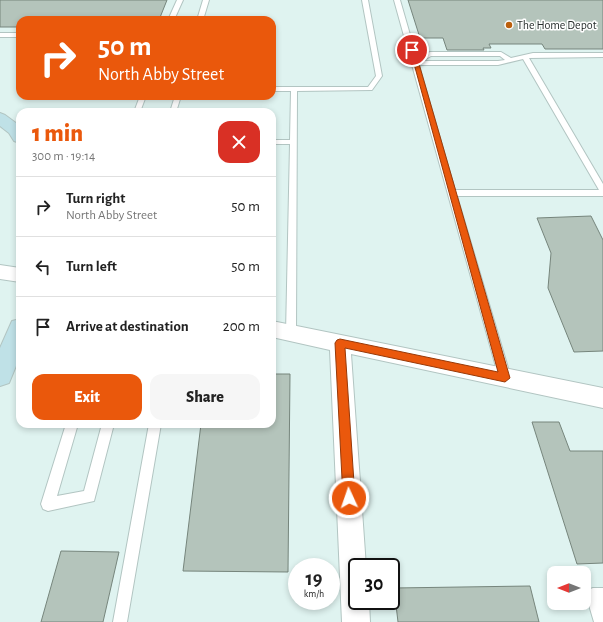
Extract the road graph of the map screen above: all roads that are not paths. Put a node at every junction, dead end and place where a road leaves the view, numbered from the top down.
1 (180, 0) edge
2 (206, 0) edge
3 (364, 0) edge
4 (397, 0) edge
5 (173, 16) edge
6 (201, 16) edge
7 (0, 35) edge
8 (16, 35) edge
9 (603, 55) edge
10 (525, 57) junction
11 (415, 63) junction
12 (276, 89) edge
13 (294, 89) junction
14 (0, 118) edge
15 (16, 133) edge
16 (276, 142) edge
17 (294, 142) junction
18 (603, 192) edge
19 (453, 193) junction
20 (0, 272) edge
21 (16, 274) edge
22 (281, 331) edge
23 (16, 337) edge
24 (340, 343) junction
25 (0, 375) edge
26 (505, 378) junction
27 (603, 398) edge
28 (71, 428) edge
29 (107, 428) edge
30 (154, 428) edge
31 (603, 595) edge
32 (120, 622) edge
33 (356, 622) edge
34 (601, 622) edge

1 - 5 lane
2 - 6 lane
3 - 13 lane
4 - 11 lane
7 - 8 lane
9 - 10 lane
10 - 11 lane
10 - 18 lane
11 - 19 lane
12 - 13 lane
13 - 17 lane
14 - 15 main road
16 - 17 lane
17 - 22 lane
18 - 19 lane
19 - 26 lane
20 - 21 street
22 - 24 street
23 - 25 main road
24 - 26 street
24 - 33 street
26 - 27 street
28 - 29 lane
30 - 32 lane
31 - 34 lane

